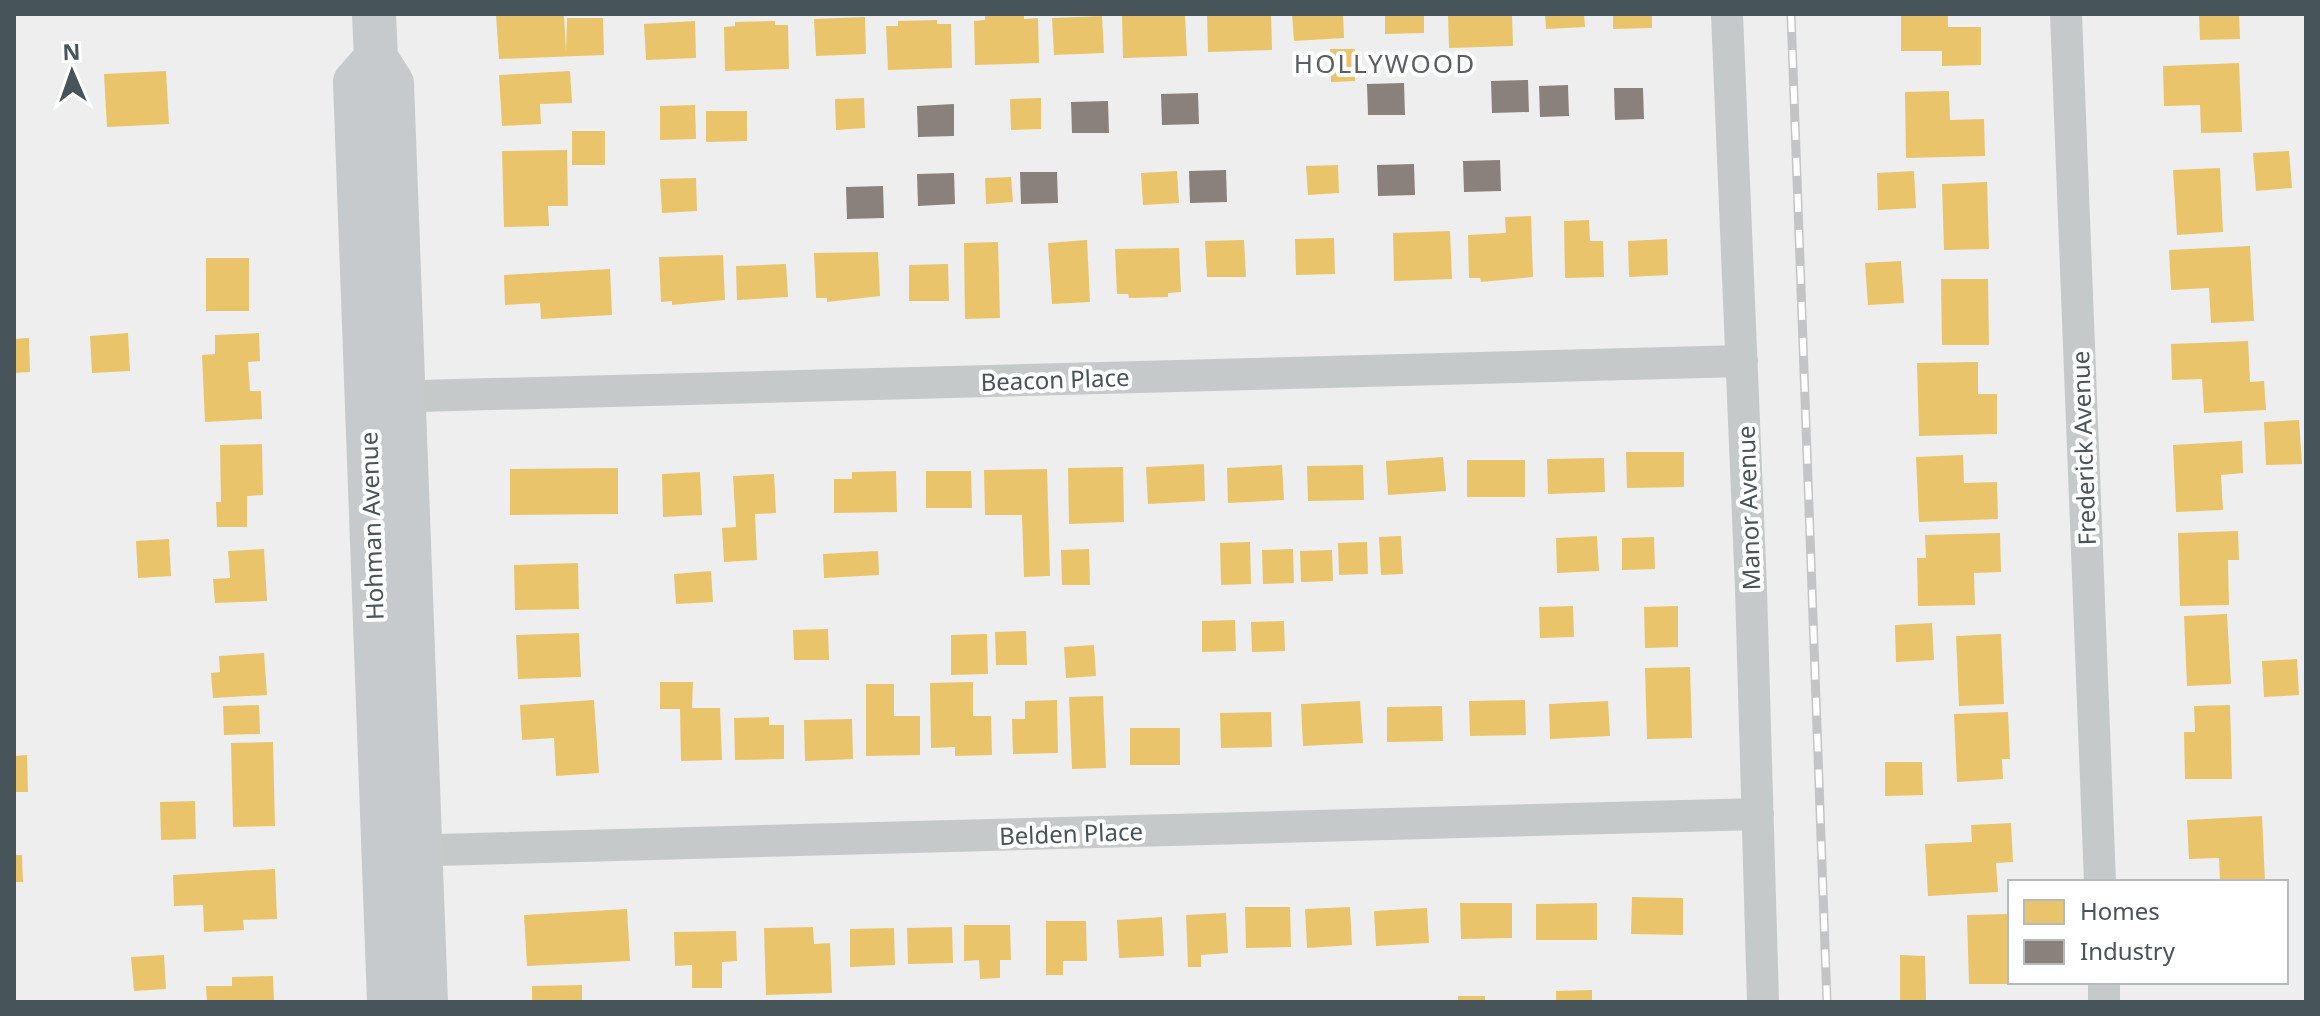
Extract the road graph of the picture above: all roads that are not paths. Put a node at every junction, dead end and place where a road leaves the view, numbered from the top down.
1 (374, 14) edge
2 (1727, 14) edge
3 (2066, 14) edge
4 (1742, 361) junction
5 (386, 397) junction
6 (1758, 814) junction
7 (402, 851) junction
8 (2100, 880) edge
9 (389, 1002) edge
10 (426, 1002) edge
11 (1763, 1002) edge

1 - 5 main road, Hohman Avenue
2 - 4 street, Manor Avenue
3 - 8 street, Frederick Avenue
4 - 5 street, Beacon Place
4 - 6 street, Manor Avenue
5 - 7 main road, Hohman Avenue
6 - 7 street, Belden Place
6 - 11 street, Manor Avenue
7 - 9 main road, Hohman Avenue
7 - 10 main road, Hohman Avenue

